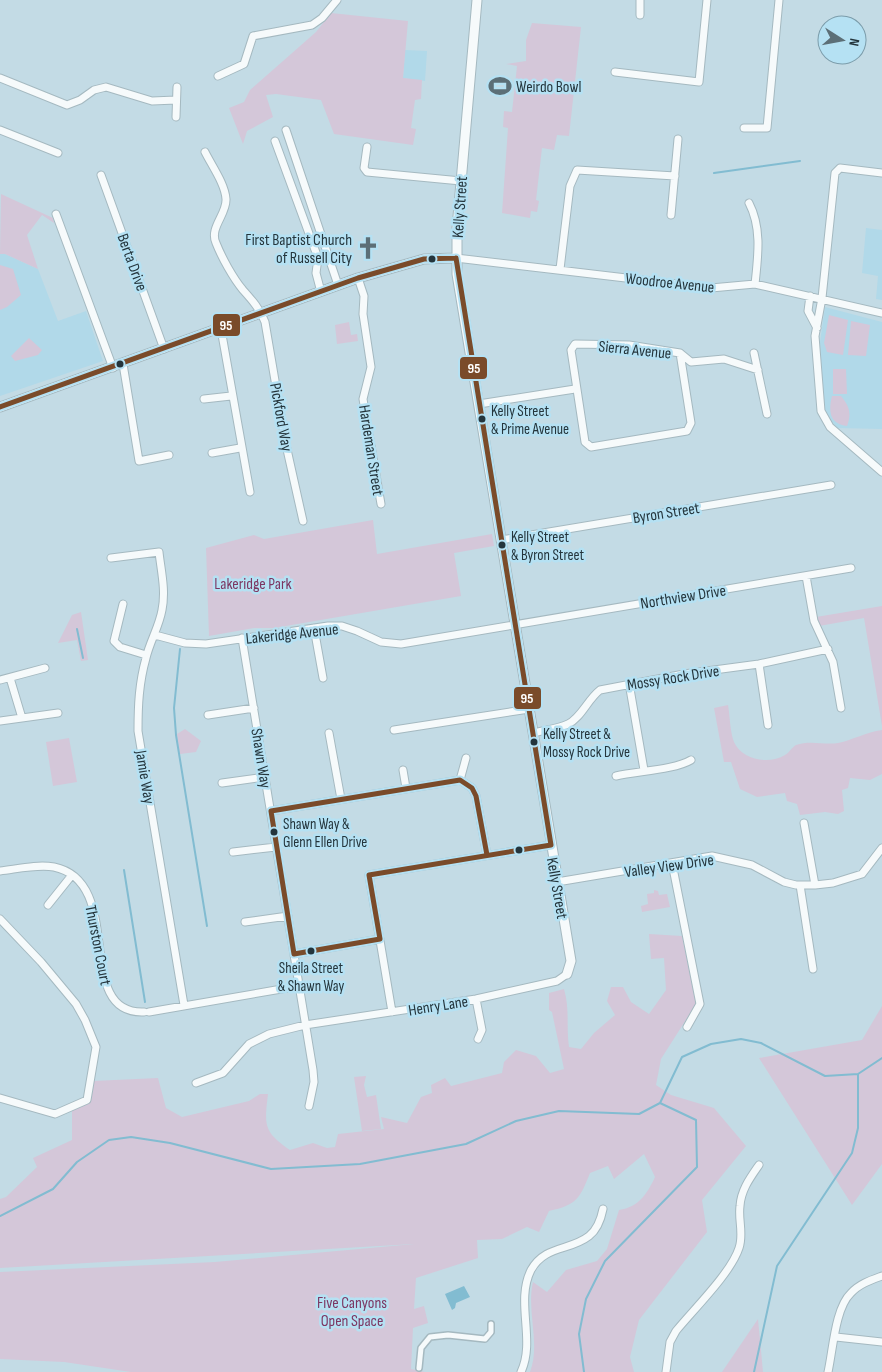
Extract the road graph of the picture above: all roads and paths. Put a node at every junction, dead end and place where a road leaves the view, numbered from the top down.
1 (337, 0) edge
2 (477, 0) edge
3 (640, 0) edge
4 (707, 0) edge
5 (779, 0) edge
6 (640, 15) dead end
7 (615, 72) dead end
8 (218, 76) dead end
9 (0, 78) edge
10 (177, 87) dead end
11 (176, 100) junction
12 (176, 117) dead end
13 (744, 128) dead end
14 (0, 130) edge
15 (286, 130) dead end
16 (678, 139) dead end
17 (275, 141) dead end
18 (367, 147) dead end
19 (206, 152) dead end
20 (58, 153) dead end
21 (101, 174) dead end
22 (882, 174) edge
23 (675, 176) junction
24 (461, 181) junction
25 (749, 203) dead end
26 (56, 214) dead end
27 (671, 215) dead end
28 (456, 258) junction
29 (560, 270) junction
30 (358, 278) junction
31 (755, 284) junction
32 (338, 285) junction
33 (321, 292) junction
34 (810, 296) junction
35 (822, 298) junction
36 (882, 313) edge
37 (262, 314) junction
38 (817, 328) junction
39 (221, 329) junction
40 (164, 349) junction
41 (680, 353) junction
42 (754, 353) dead end
43 (123, 364) junction
44 (113, 368) junction
45 (758, 370) junction
46 (575, 389) junction
47 (231, 396) junction
48 (204, 399) dead end
49 (479, 404) junction
50 (0, 407) edge
51 (767, 414) dead end
52 (240, 448) junction
53 (212, 453) dead end
54 (169, 455) dead end
55 (882, 472) edge
56 (831, 485) dead end
57 (250, 492) dead end
58 (381, 504) dead end
59 (303, 521) dead end
60 (501, 540) junction
61 (111, 558) dead end
62 (852, 568) dead end
63 (806, 576) junction
64 (123, 604) dead end
65 (515, 625) junction
66 (314, 628) junction
67 (156, 635) junction
68 (242, 638) junction
69 (828, 649) junction
70 (146, 655) junction
71 (759, 664) junction
72 (45, 668) dead end
73 (10, 678) junction
74 (322, 678) dead end
75 (0, 680) edge
76 (629, 683) junction
77 (254, 708) junction
78 (841, 708) dead end
79 (529, 709) junction
80 (58, 713) dead end
81 (208, 716) dead end
82 (22, 718) junction
83 (0, 721) edge
84 (768, 725) dead end
85 (394, 730) dead end
86 (329, 733) dead end
87 (533, 733) junction
88 (466, 758) dead end
89 (691, 760) dead end
90 (403, 770) dead end
91 (644, 770) junction
92 (616, 776) dead end
93 (265, 777) junction
94 (460, 780) junction
95 (222, 783) dead end
96 (406, 788) junction
97 (341, 799) junction
98 (271, 811) junction
99 (804, 823) dead end
100 (551, 846) junction
101 (276, 847) junction
102 (882, 848) edge
103 (233, 852) dead end
104 (486, 855) junction
105 (672, 863) junction
106 (0, 871) edge
107 (72, 875) junction
108 (557, 882) junction
109 (815, 884) junction
110 (800, 885) junction
111 (48, 905) dead end
112 (288, 916) junction
113 (0, 919) edge
114 (245, 922) dead end
115 (380, 939) junction
116 (294, 954) junction
117 (813, 969) dead end
118 (567, 974) joint
119 (299, 986) junction
120 (476, 999) junction
121 (184, 1005) junction
122 (392, 1012) junction
123 (305, 1026) junction
124 (687, 1027) dead end
125 (478, 1040) dead end
126 (196, 1083) dead end
127 (0, 1098) edge
128 (309, 1106) dead end
129 (759, 1165) dead end
130 (603, 1209) dead end
131 (882, 1276) edge
132 (491, 1324) dead end
133 (836, 1338) junction
134 (882, 1342) edge
135 (419, 1368) dead end
136 (521, 1372) edge
137 (666, 1372) edge
138 (828, 1372) edge

1 - 8 street
2 - 24 street, Kelly Street
3 - 6 street
4 - 7 street
5 - 13 street
9 - 11 street
10 - 11 street
11 - 12 street
14 - 20 street
15 - 32 street
16 - 23 street
17 - 33 street
18 - 24 street
19 - 37 street
21 - 40 street, Berta Drive
22 - 35 street
23 - 27 street
23 - 29 street
24 - 28 street, Kelly Street
25 - 31 street
26 - 44 street
28 - 29 street, Woodroe Avenue
28 - 30 street
28 - 49 street, Kelly Street
29 - 31 street, Woodroe Avenue
30 - 32 street
30 - 58 street, Hardeman Street
31 - 34 street, Woodroe Avenue
32 - 33 street
33 - 37 street
34 - 35 street, Woodroe Avenue
34 - 38 street
35 - 36 street, Woodroe Avenue
35 - 38 street
37 - 39 street
37 - 59 street, Pickford Way
38 - 55 street
39 - 40 street
39 - 47 street
40 - 43 street
41 - 45 street, Sierra Avenue
41 - 46 street, Sierra Avenue
41 - 46 street
42 - 45 street
43 - 44 street
43 - 54 street
44 - 50 street
45 - 51 street
46 - 49 street
47 - 48 street
47 - 52 street
49 - 60 street, Kelly Street
52 - 53 street
52 - 57 street
56 - 60 street, Byron Street
60 - 65 street, Kelly Street
61 - 67 street, Jamie Way
62 - 63 street, Northview Drive
63 - 65 street, Northview Drive
63 - 69 street
64 - 70 street
65 - 66 street, Lakeridge Avenue
65 - 79 street, Kelly Street
66 - 68 street, Lakeridge Avenue
66 - 74 street
67 - 68 street, Lakeridge Avenue
67 - 70 street, Jamie Way
68 - 77 street, Shawn Way
69 - 71 street, Mossy Rock Drive
69 - 78 street
70 - 121 street, Jamie Way
71 - 76 street, Mossy Rock Drive
71 - 84 street
72 - 73 street
73 - 75 street
73 - 82 street
76 - 87 street, Mossy Rock Drive
76 - 91 street
77 - 81 street
77 - 93 street, Shawn Way
79 - 85 street
79 - 87 street, Kelly Street
80 - 82 street
82 - 83 street
86 - 97 street
87 - 100 street, Kelly Street
88 - 94 street
89 - 91 street
90 - 96 street
91 - 92 street
93 - 95 street
93 - 98 street, Shawn Way
94 - 96 street
94 - 104 street
96 - 97 street
97 - 98 street
98 - 101 street, Shawn Way
99 - 109 street
100 - 104 street
100 - 108 street, Kelly Street
101 - 103 street
101 - 112 street, Shawn Way
102 - 109 street, Valley View Drive
104 - 115 street
105 - 108 street, Valley View Drive
105 - 110 street, Valley View Drive
105 - 124 street
106 - 107 street, Thurston Court
107 - 111 street
107 - 121 street, Thurston Court
108 - 118 street, Kelly Street
109 - 110 street, Valley View Drive
110 - 117 street
112 - 114 street
112 - 116 street, Shawn Way
113 - 127 street
115 - 116 street
115 - 122 street
116 - 119 street, Shawn Way
118 - 120 street, Henry Lane
119 - 121 street
119 - 123 street, Shawn Way
120 - 122 street, Henry Lane
120 - 125 street
122 - 123 street, Henry Lane
123 - 126 street, Henry Lane
123 - 128 street, Shawn Way
129 - 137 street
130 - 136 street
131 - 133 street
132 - 135 street
133 - 134 street
133 - 138 street

